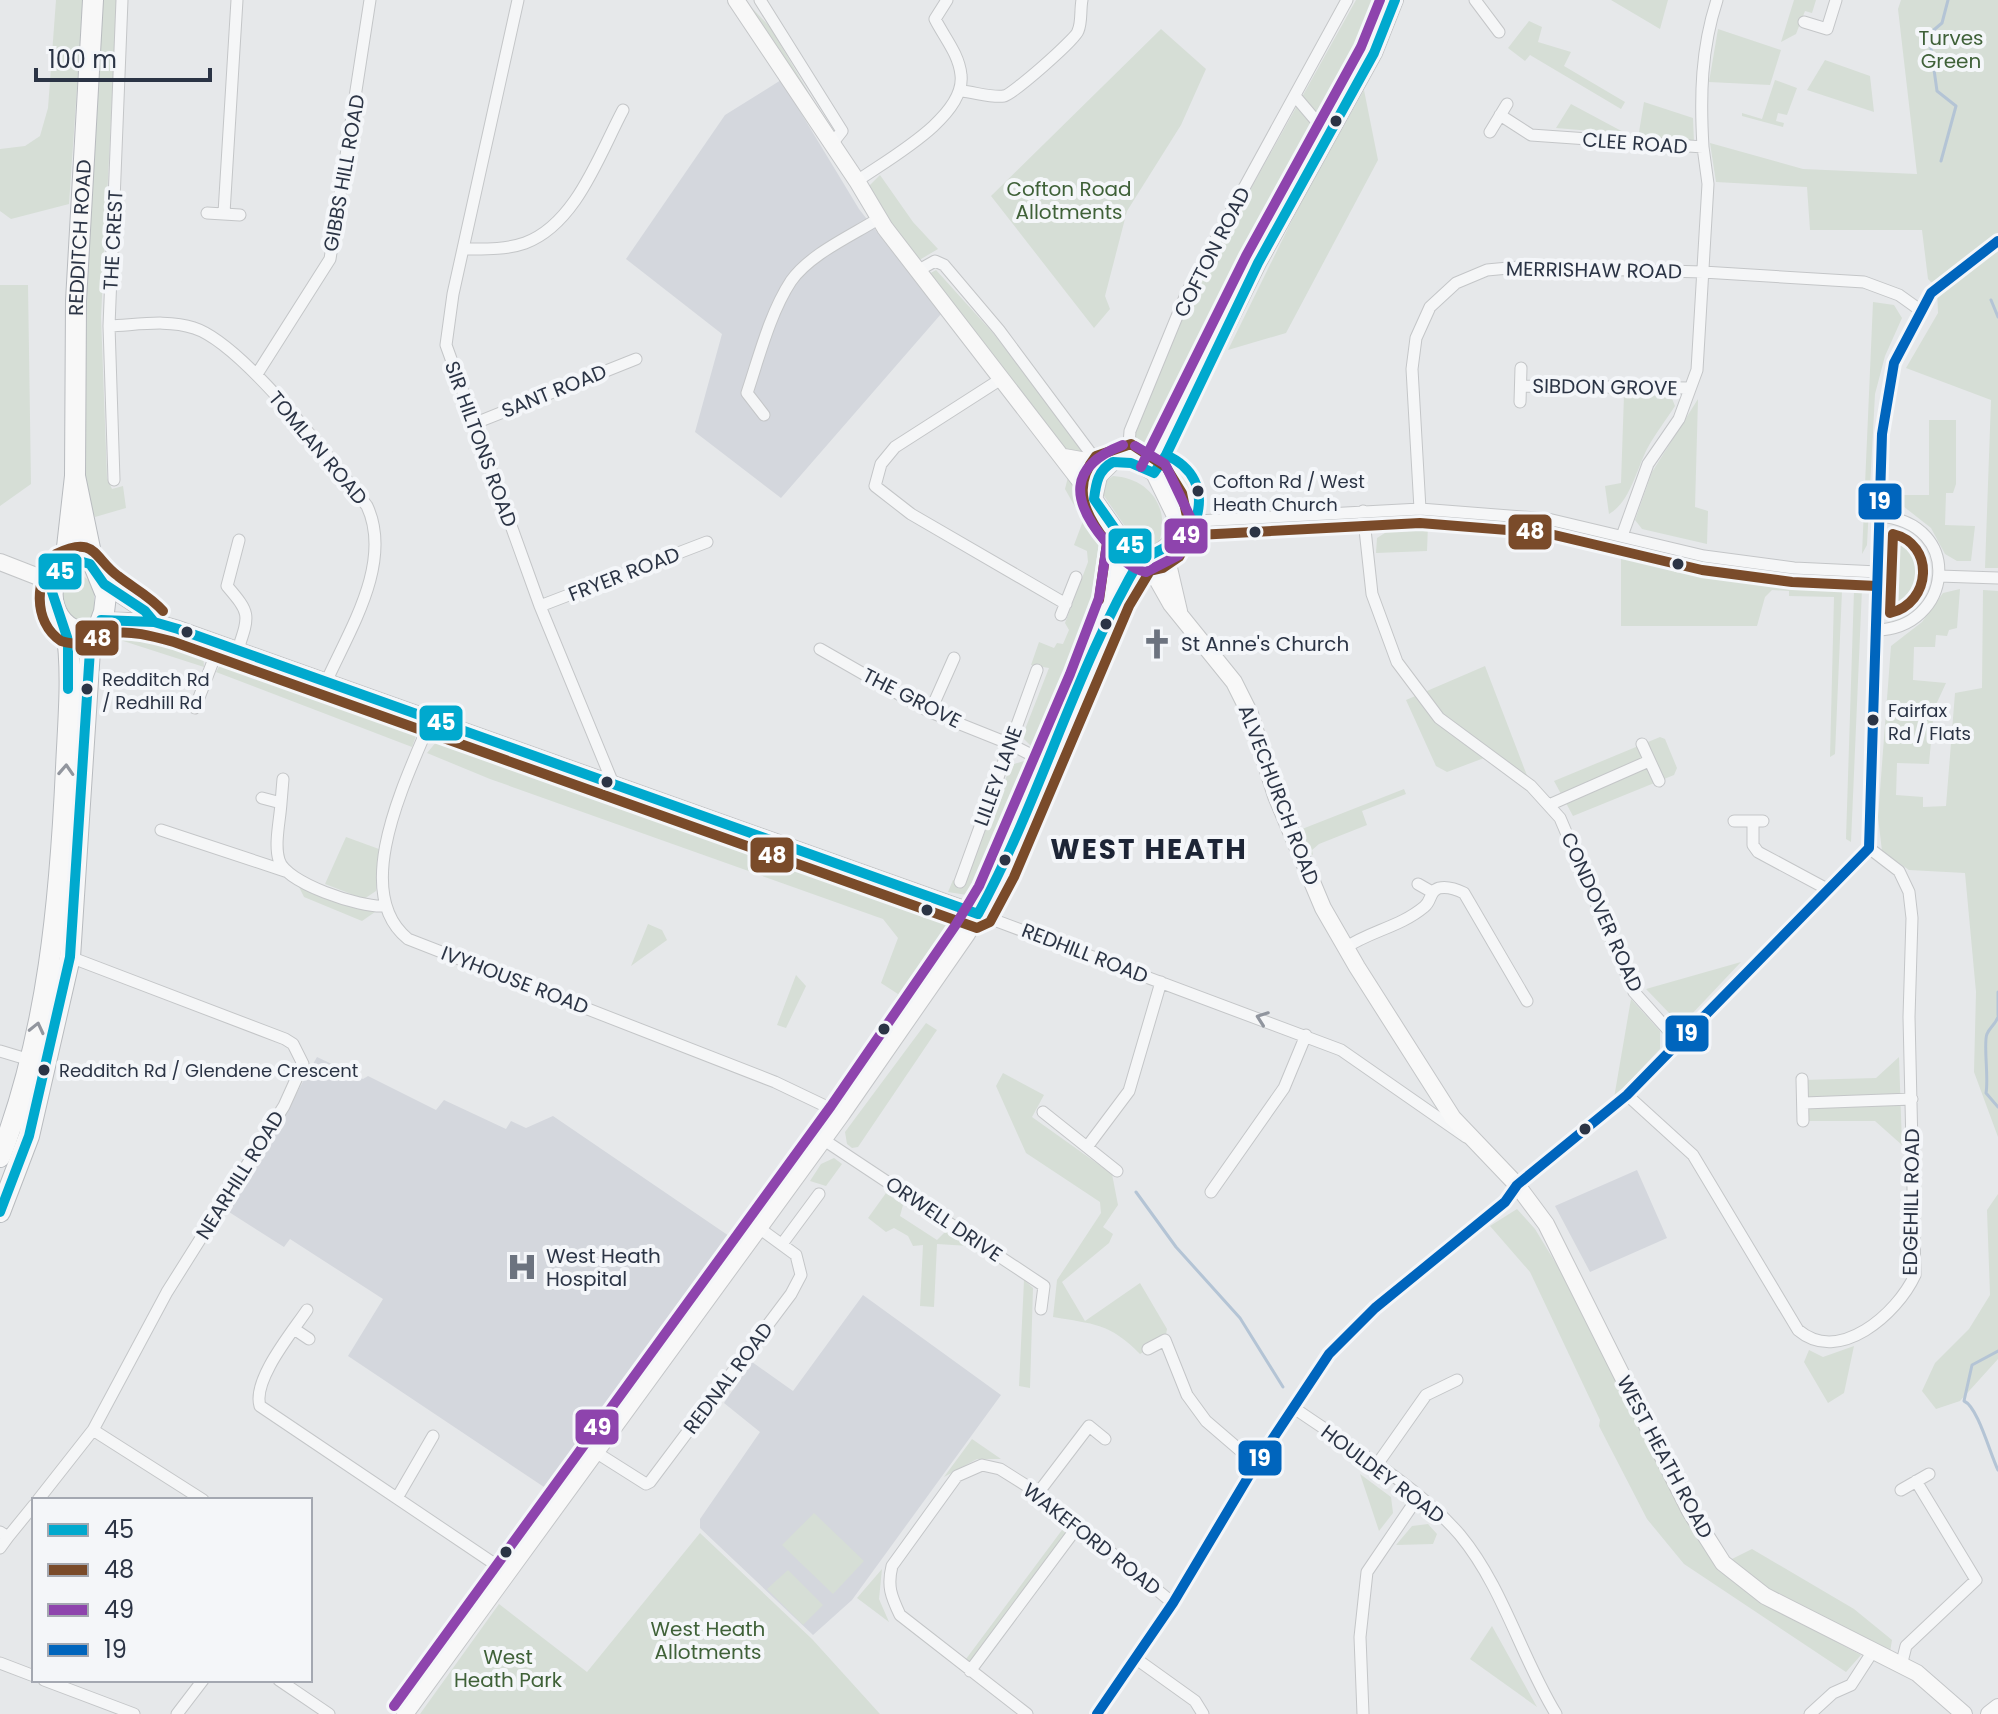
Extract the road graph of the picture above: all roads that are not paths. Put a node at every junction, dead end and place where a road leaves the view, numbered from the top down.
1 (93, 0) edge
2 (122, 0) edge
3 (237, 0) edge
4 (370, 0) edge
5 (518, 0) edge
6 (760, 0) edge
7 (947, 0) edge
8 (1082, 0) edge
9 (1347, 0) edge
10 (1395, 0) edge
11 (1475, 0) edge
12 (1717, 0) edge
13 (1836, 0) edge
14 (743, 2) edge
15 (1804, 22) dead end
16 (1499, 32) dead end
17 (961, 91) junction
18 (1295, 96) junction
19 (1507, 104) dead end
20 (623, 110) dead end
21 (1500, 115) junction
22 (1490, 132) dead end
23 (1329, 136) junction
24 (831, 145) junction
25 (1703, 147) junction
26 (857, 181) junction
27 (207, 213) dead end
28 (224, 213) junction
29 (240, 215) dead end
30 (878, 219) junction
31 (1998, 241) edge
32 (463, 249) junction
33 (919, 270) junction
34 (1703, 272) junction
35 (1920, 310) junction
36 (109, 326) junction
37 (636, 359) dead end
38 (1521, 368) dead end
39 (257, 374) junction
40 (1001, 379) junction
41 (1521, 386) junction
42 (1689, 388) junction
43 (1520, 402) dead end
44 (764, 415) dead end
45 (473, 424) junction
46 (1064, 457) junction
47 (1113, 461) junction
48 (1154, 473) junction
49 (75, 476) junction
50 (114, 480) dead end
51 (1094, 499) junction
52 (1420, 509) junction
53 (1363, 511) junction
54 (1879, 516) junction
55 (1178, 522) junction
56 (1622, 536) junction
57 (1122, 539) junction
58 (239, 540) dead end
59 (707, 542) dead end
60 (1168, 546) junction
61 (0, 562) edge
62 (1140, 562) junction
63 (65, 565) junction
64 (1878, 572) junction
65 (100, 576) junction
66 (1939, 576) junction
67 (1076, 577) dead end
68 (1998, 578) edge
69 (54, 583) junction
70 (1113, 602) junction
71 (540, 606) junction
72 (1180, 615) junction
73 (154, 622) junction
74 (99, 623) junction
75 (66, 628) junction
76 (1876, 630) junction
77 (220, 643) junction
78 (238, 649) junction
79 (820, 649) dead end
80 (954, 658) dead end
81 (1037, 670) dead end
82 (327, 680) junction
83 (195, 708) dead end
84 (930, 712) junction
85 (432, 717) junction
86 (1010, 744) junction
87 (1642, 744) dead end
88 (1649, 761) junction
89 (1049, 764) junction
90 (283, 779) dead end
91 (612, 781) junction
92 (1659, 781) dead end
93 (262, 798) dead end
94 (281, 803) junction
95 (1549, 805) junction
96 (1734, 821) dead end
97 (161, 830) dead end
98 (1869, 848) junction
99 (285, 871) junction
100 (960, 882) dead end
101 (1418, 884) dead end
102 (1827, 889) junction
103 (1432, 892) junction
104 (384, 906) junction
105 (978, 914) junction
106 (1345, 948) junction
107 (70, 957) junction
108 (1161, 982) junction
109 (1527, 1001) dead end
110 (1306, 1035) junction
111 (1678, 1041) junction
112 (0, 1051) edge
113 (30, 1060) junction
114 (1802, 1079) dead end
115 (1432, 1087) junction
116 (1627, 1095) junction
117 (1912, 1099) junction
118 (1414, 1101) junction
119 (1804, 1103) junction
120 (1043, 1112) dead end
121 (842, 1114) junction
122 (1803, 1121) dead end
123 (824, 1140) junction
124 (1474, 1141) junction
125 (1087, 1147) junction
126 (0, 1157) edge
127 (1117, 1171) dead end
128 (1517, 1185) junction
129 (1211, 1192) dead end
130 (819, 1194) dead end
131 (0, 1212) edge
132 (759, 1228) junction
133 (782, 1244) junction
134 (1041, 1309) dead end
135 (307, 1310) dead end
136 (294, 1329) junction
137 (309, 1339) dead end
138 (1148, 1349) dead end
139 (1457, 1380) dead end
140 (1294, 1408) junction
141 (93, 1430) junction
142 (433, 1436) dead end
143 (1105, 1439) dead end
144 (597, 1453) junction
145 (1256, 1464) junction
146 (1376, 1466) junction
147 (1929, 1474) dead end
148 (1916, 1481) junction
149 (1901, 1490) dead end
150 (1038, 1493) junction
151 (1418, 1497) junction
152 (39, 1498) edge
153 (200, 1498) edge
154 (397, 1498) junction
155 (32, 1506) edge
156 (1078, 1526) junction
157 (4, 1535) edge
158 (0, 1548) edge
159 (508, 1573) junction
160 (1173, 1603) junction
161 (1873, 1651) junction
162 (1135, 1658) junction
163 (0, 1663) edge
164 (1901, 1666) junction
165 (970, 1671) junction
166 (32, 1675) edge
167 (49, 1682) edge
168 (201, 1682) edge
169 (282, 1682) edge
170 (1998, 1707) edge
171 (134, 1714) edge
172 (177, 1714) edge
173 (329, 1714) edge
174 (405, 1714) edge
175 (1027, 1714) edge
176 (1097, 1714) edge
177 (1203, 1714) edge
178 (1363, 1714) edge
179 (1556, 1714) edge
180 (1810, 1714) edge
181 (1964, 1714) edge
182 (1989, 1714) edge

1 - 49 highway, REDDITCH ROAD
2 - 36 street, THE CREST
3 - 28 street
4 - 39 street, GIBBS HILL ROAD
5 - 32 street, SIR HILTONS ROAD
6 - 24 street
7 - 17 street
8 - 17 street
9 - 18 street, COFTON ROAD
10 - 23 street
11 - 16 street
12 - 25 street
13 - 15 street
14 - 24 street
17 - 26 street
18 - 23 street
18 - 47 street, COFTON ROAD
19 - 21 street
20 - 32 street
21 - 22 street
21 - 25 street, CLEE ROAD
23 - 48 street
24 - 26 street
25 - 34 street, CLEE ROAD
26 - 30 street
27 - 28 street
28 - 29 street
30 - 33 street
30 - 44 street
31 - 35 street
32 - 45 street, SIR HILTONS ROAD
33 - 40 street
33 - 47 street
34 - 35 street, MERRISHAW ROAD
34 - 42 street, CLEE ROAD
34 - 52 street, MERRISHAW ROAD
35 - 54 street
36 - 39 street, TOMLAN ROAD
36 - 50 street, THE CREST
37 - 45 street, SANT ROAD
38 - 41 street, SIBDON GROVE
39 - 82 street, TOMLAN ROAD
40 - 46 street
40 - 67 street
41 - 42 street, SIBDON GROVE
41 - 43 street, SIBDON GROVE
42 - 56 street, CLEE ROAD
45 - 71 street, SIR HILTONS ROAD
46 - 47 street
46 - 51 street
47 - 48 street
47 - 51 street
48 - 55 street
49 - 63 highway, REDDITCH ROAD
49 - 65 highway, REDDITCH ROAD
51 - 57 street, ALVECHURCH ROAD
52 - 53 street
52 - 56 street
53 - 55 street
53 - 95 street, CONDOVER ROAD
54 - 64 street
54 - 66 street
55 - 60 street
56 - 64 street
57 - 62 street, ALVECHURCH ROAD
57 - 70 street, LILLEY LANE
58 - 78 street
59 - 71 street, FRYER ROAD
60 - 62 street
60 - 72 street, ALVECHURCH ROAD
61 - 69 street
62 - 70 street, LILLEY LANE
62 - 72 street, ALVECHURCH ROAD
63 - 65 highway
63 - 69 highway
64 - 76 street
65 - 73 street, REDHILL ROAD
65 - 74 highway
66 - 68 street
66 - 76 street
69 - 75 highway
70 - 89 street, LILLEY LANE
71 - 91 street, SIR HILTONS ROAD
72 - 106 street, ALVECHURCH ROAD
73 - 74 street, REDHILL ROAD
73 - 77 street, REDHILL ROAD
74 - 75 highway
74 - 107 highway
113 -> 75 highway
76 - 98 street
77 - 78 street, REDHILL ROAD
77 - 83 street
78 - 82 street, REDHILL ROAD
79 - 84 street, THE GROVE
80 - 84 street
81 - 86 street, LILLEY LANE
82 - 85 street, REDHILL ROAD
84 - 86 street, THE GROVE
85 - 91 street, REDHILL ROAD
85 - 104 street
86 - 89 street, THE GROVE
86 - 100 street, LILLEY LANE
87 - 88 street
88 - 92 street
88 - 95 street
89 - 105 street, LILLEY LANE
90 - 94 street
91 - 105 street, REDHILL ROAD
93 - 94 street
94 - 99 street
95 - 111 street, CONDOVER ROAD
96 - 102 street
97 - 99 street
98 - 102 street
98 - 117 street, EDGEHILL ROAD
99 - 104 street
101 - 103 street
102 - 111 street
103 - 106 street
103 - 109 street
104 - 121 street, IVYHOUSE ROAD
105 - 108 street, REDHILL ROAD
105 - 121 street
106 - 115 street, ALVECHURCH ROAD
107 - 131 highway
107 - 141 street, NEARHILL ROAD
110 -> 108 street, REDHILL ROAD
108 - 125 street
110 - 118 street, REDHILL ROAD
110 - 129 street
111 - 116 street
112 - 113 street
113 - 126 highway
114 - 119 street
115 - 118 street
115 - 124 street, ALVECHURCH ROAD
116 - 117 street, EDGEHILL ROAD
116 - 128 street
117 - 119 street
118 - 124 street, REDHILL ROAD
119 - 122 street
120 - 125 street
121 - 123 street
123 - 132 street
123 - 134 street, ORWELL DRIVE
124 - 128 street, REDHILL ROAD
125 - 127 street
128 - 140 street
128 - 161 street, WEST HEATH ROAD
130 - 133 street
132 - 133 street, REDNAL ROAD
132 - 144 street
133 - 144 street, REDNAL ROAD
135 - 136 street
136 - 137 street
136 - 154 street
138 - 145 street
139 - 146 street
140 - 145 street
140 - 146 street, HOULDEY ROAD
141 - 152 street
141 - 153 street
142 - 154 street
143 - 150 street
144 - 159 street
145 - 160 street
146 - 151 street, HOULDEY ROAD
147 - 148 street
148 - 149 street
148 - 164 street
150 - 156 street, WAKEFORD ROAD
150 - 165 street, WAKEFORD ROAD
151 - 178 street
151 - 179 street, HOULDEY ROAD
154 - 159 street
155 - 157 street
156 - 160 street, WAKEFORD ROAD
156 - 165 street
157 - 158 street
159 - 174 street
160 - 162 street
161 - 164 street, WEST HEATH ROAD
161 - 180 street
162 - 176 street
162 - 177 street
163 - 166 street
164 - 181 street, WEST HEATH ROAD
165 - 175 street, WAKEFORD ROAD
167 - 171 street
168 - 172 street
169 - 173 street
170 - 182 street

